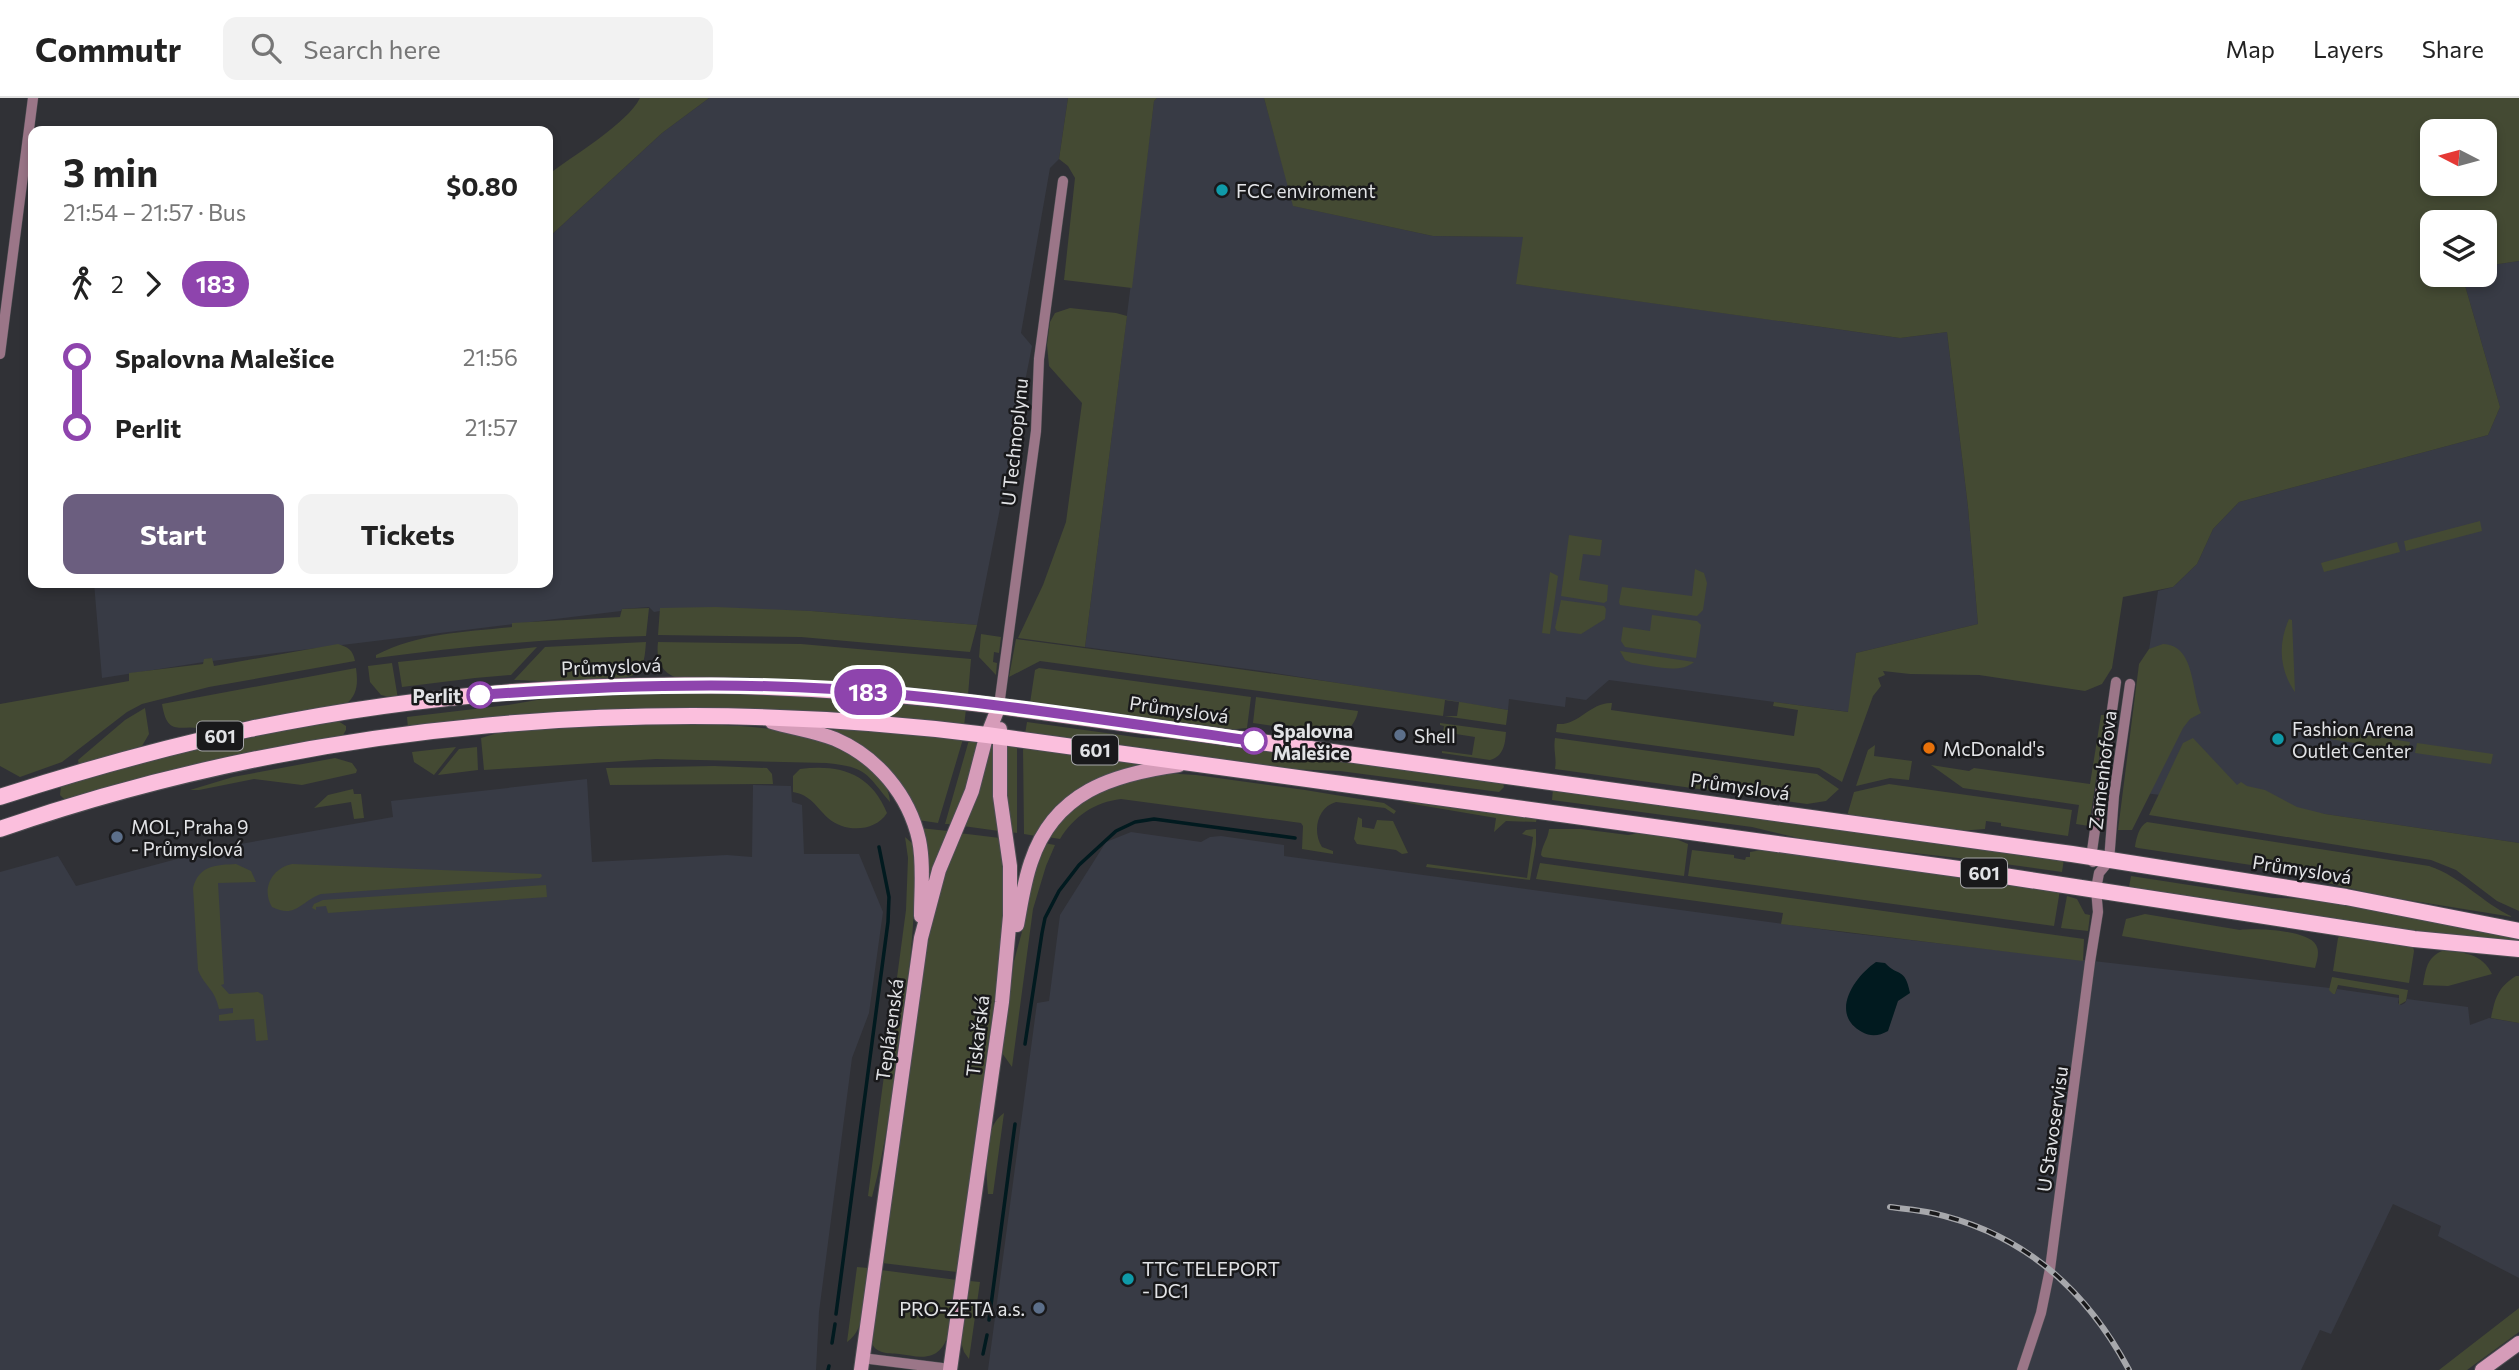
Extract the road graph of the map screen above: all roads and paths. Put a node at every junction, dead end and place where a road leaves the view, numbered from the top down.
1 (33, 98) edge
2 (29, 126) edge
3 (28, 137) edge
4 (1063, 181) dead end
5 (0, 354) edge
6 (2116, 682) dead end
7 (2130, 684) dead end
8 (999, 706) junction
9 (745, 715) junction
10 (994, 736) junction
11 (1189, 763) junction
12 (0, 797) edge
13 (0, 829) edge
14 (2091, 858) junction
15 (2101, 874) junction
16 (2519, 931) edge
17 (921, 938) junction
18 (2519, 949) edge
19 (1002, 1002) junction
20 (2519, 1343) edge
21 (861, 1364) edge
22 (950, 1370) edge
23 (2022, 1370) edge
24 (2482, 1370) edge

1 - 2 street
3 - 5 street
4 - 8 street, U Technoplynu
6 - 14 street, Zamenhofova
7 - 15 street, Zamenhofova
8 - 10 street, Teplárenská
8 - 12 main road, Průmyslová / 601
8 - 14 main road, Průmyslová / 601
9 - 10 main road, Průmyslová / 601
9 - 13 main road, Průmyslová / 601
9 - 17 street
10 - 11 main road, Průmyslová / 601
10 - 17 street, Teplárenská
10 - 19 street, Tiskařská
11 - 15 main road, Průmyslová / 601
11 - 19 street
14 - 15 main road, Průmyslová / 601
15 - 16 main road, Průmyslová / 601
15 - 18 main road, Průmyslová / 601
15 - 23 street, U Stavoservisu
17 - 21 street, Teplárenská
19 - 22 street, Tiskařská
20 - 24 street
21 - 22 street

